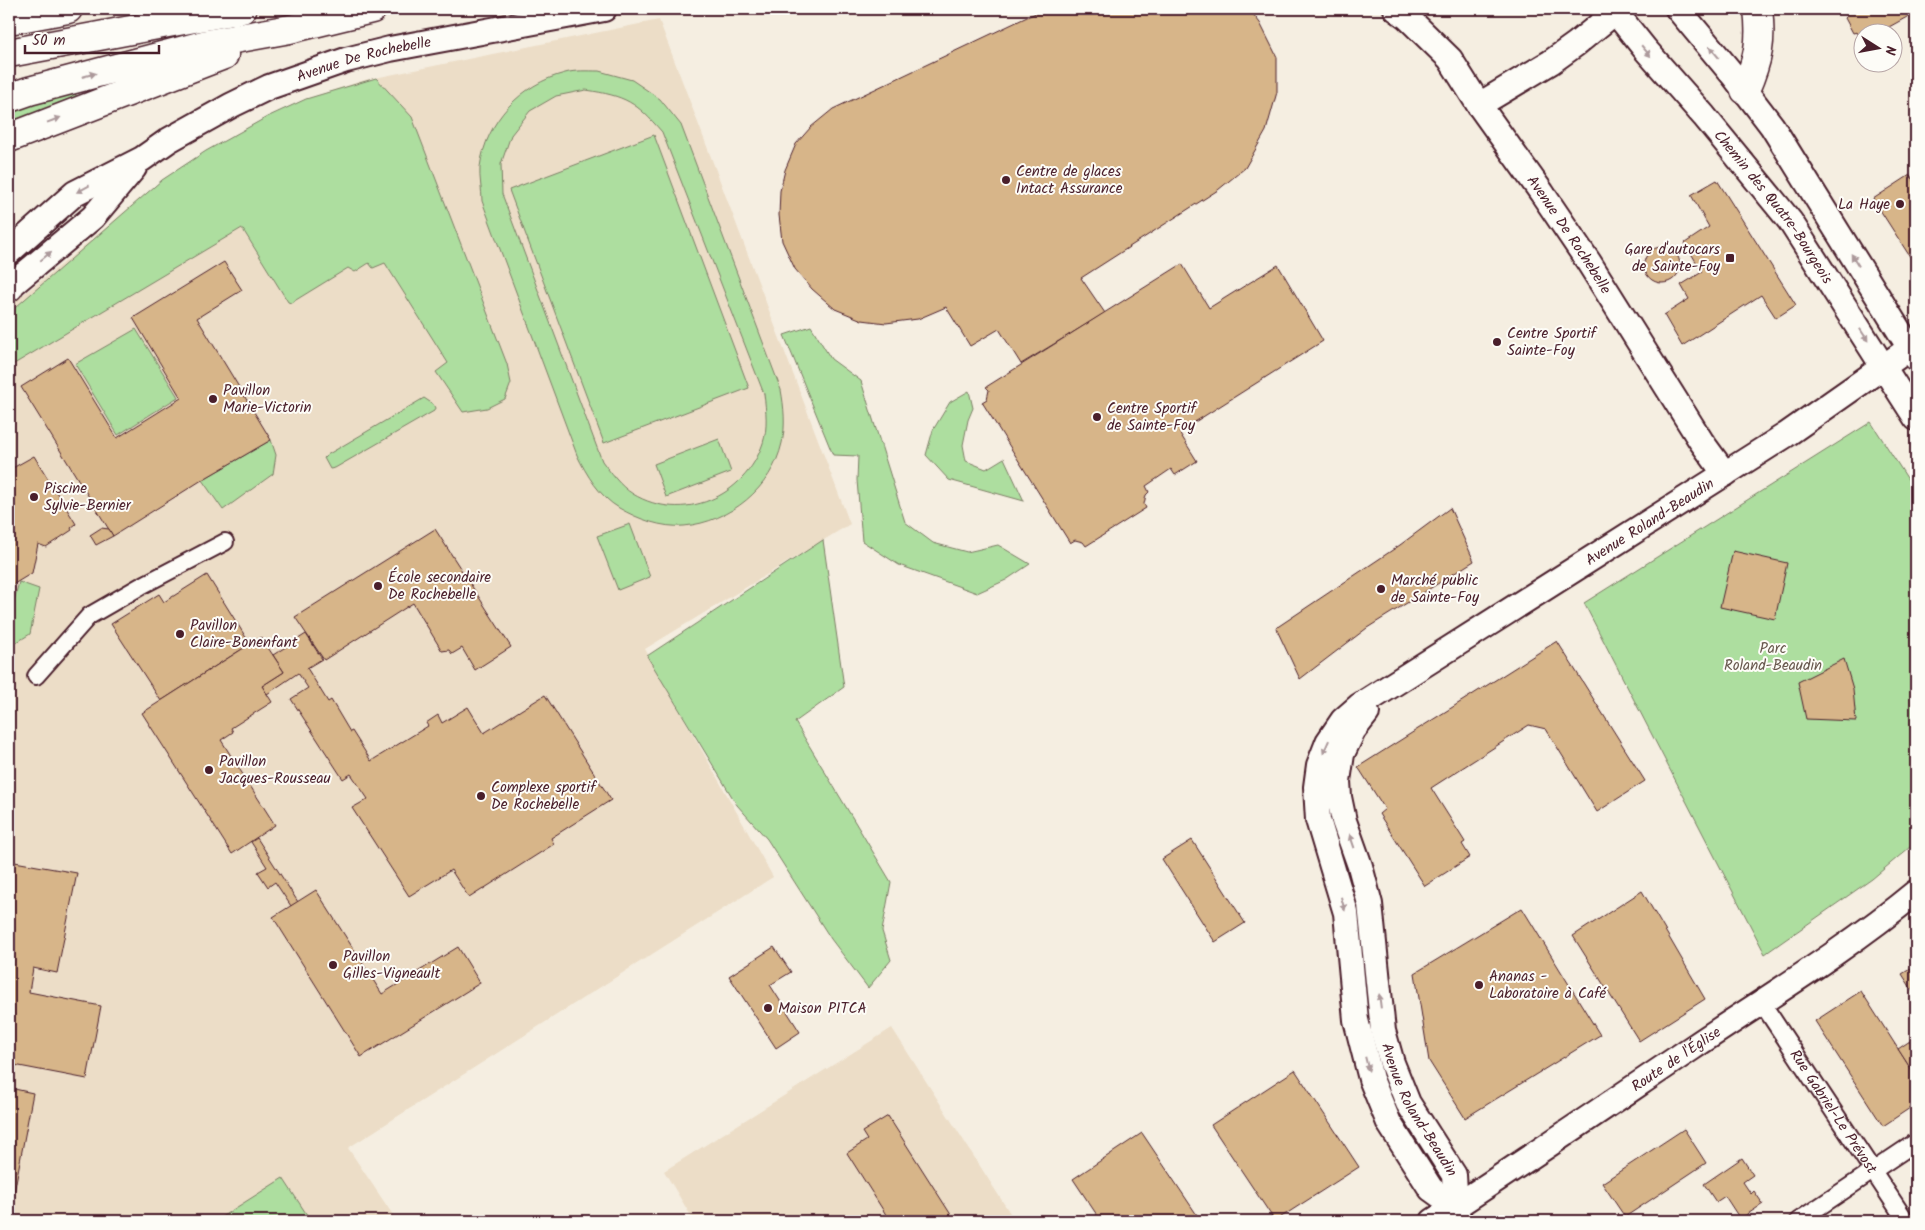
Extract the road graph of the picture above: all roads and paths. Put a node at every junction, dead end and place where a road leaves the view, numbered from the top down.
1 (68, 9) edge
2 (242, 9) edge
3 (372, 9) edge
4 (604, 9) edge
5 (1396, 9) edge
6 (1678, 9) edge
7 (1758, 9) edge
8 (1616, 10) edge
9 (9, 20) edge
10 (290, 29) junction
11 (9, 53) edge
12 (1744, 90) junction
13 (9, 98) edge
14 (1479, 105) junction
15 (9, 138) edge
16 (142, 159) junction
17 (9, 252) edge
18 (9, 287) edge
19 (1914, 350) edge
20 (1884, 366) junction
21 (1916, 418) edge
22 (1725, 474) junction
23 (225, 542) dead end
24 (36, 676) dead end
25 (1916, 892) edge
26 (1762, 1003) junction
27 (1916, 1142) edge
28 (1873, 1171) junction
29 (1461, 1214) edge
30 (1433, 1221) edge
31 (1798, 1221) edge
32 (1906, 1221) edge

1 - 9 highway
2 - 11 highway
3 - 10 highway
4 - 16 street, Avenue De Rochebelle
5 - 14 street, Avenue De Rochebelle
12 -> 6 street
7 - 12 highway
8 - 14 street
8 -> 20 street, Chemin des Quatre-Bourgeois
13 -> 10 highway
15 -> 10 highway
19 -> 12 street
14 - 22 street, Avenue De Rochebelle
16 -> 17 street, Avenue De Rochebelle
18 -> 16 street, Avenue De Rochebelle
19 - 20 street, Avenue Roland-Beaudin
20 - 21 street, Chemin des Quatre-Bourgeois
20 - 22 street, Avenue Roland-Beaudin
22 - 29 street, Avenue Roland-Beaudin
23 - 24 street
25 - 26 street, Route de l'Église
26 - 28 street, Rue Gabriel-Le Prévost
26 - 29 street, Route de l'Église
27 - 28 street
28 - 31 street
28 - 32 street, Rue Gabriel-Le Prévost
29 - 30 street, Route de l'Église

